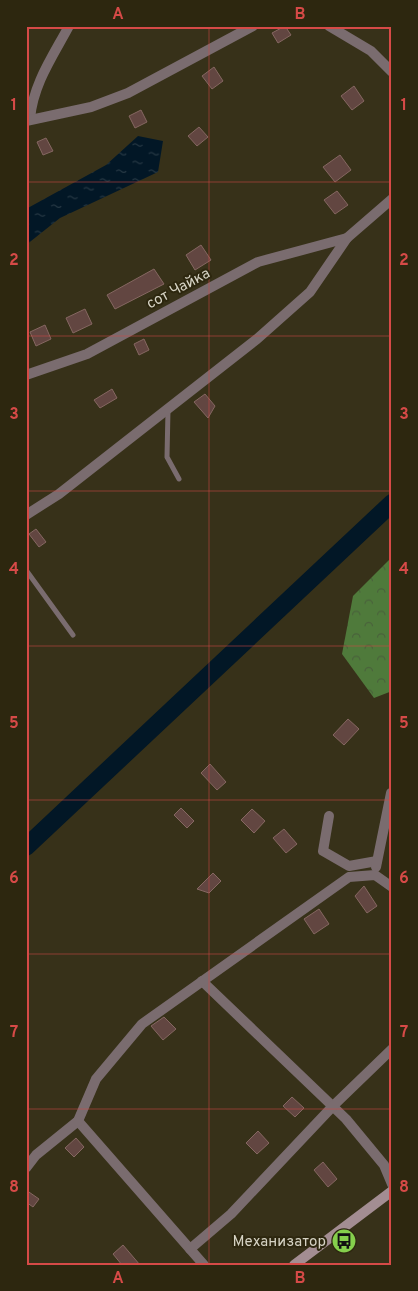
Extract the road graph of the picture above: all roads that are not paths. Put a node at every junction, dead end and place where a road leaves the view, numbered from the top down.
1 (69, 26) edge
2 (252, 26) edge
3 (328, 26) edge
4 (392, 72) edge
5 (28, 120) edge
6 (392, 199) edge
7 (347, 238) junction
8 (26, 375) edge
9 (168, 409) junction
10 (179, 479) dead end
11 (26, 515) edge
12 (26, 570) edge
13 (73, 635) dead end
14 (391, 793) edge
15 (329, 816) dead end
16 (378, 861) junction
17 (374, 875) junction
18 (392, 887) edge
19 (202, 981) junction
20 (392, 1049) edge
21 (333, 1106) junction
22 (78, 1121) junction
23 (26, 1168) edge
24 (392, 1184) edge
25 (392, 1190) edge
26 (190, 1249) junction
27 (204, 1265) edge
28 (294, 1265) edge

1 - 5 street
2 - 5 street
3 - 4 street
6 - 7 street
7 - 8 street, сот Чайка
7 - 9 street
9 - 10 lane
9 - 11 street
12 - 13 lane
14 - 16 street
15 - 16 street
16 - 17 street
17 - 18 street
17 - 19 street
19 - 21 street
19 - 22 street
20 - 21 street
21 - 24 street
21 - 26 street
22 - 23 street
22 - 26 street
25 - 28 main road
26 - 27 street

